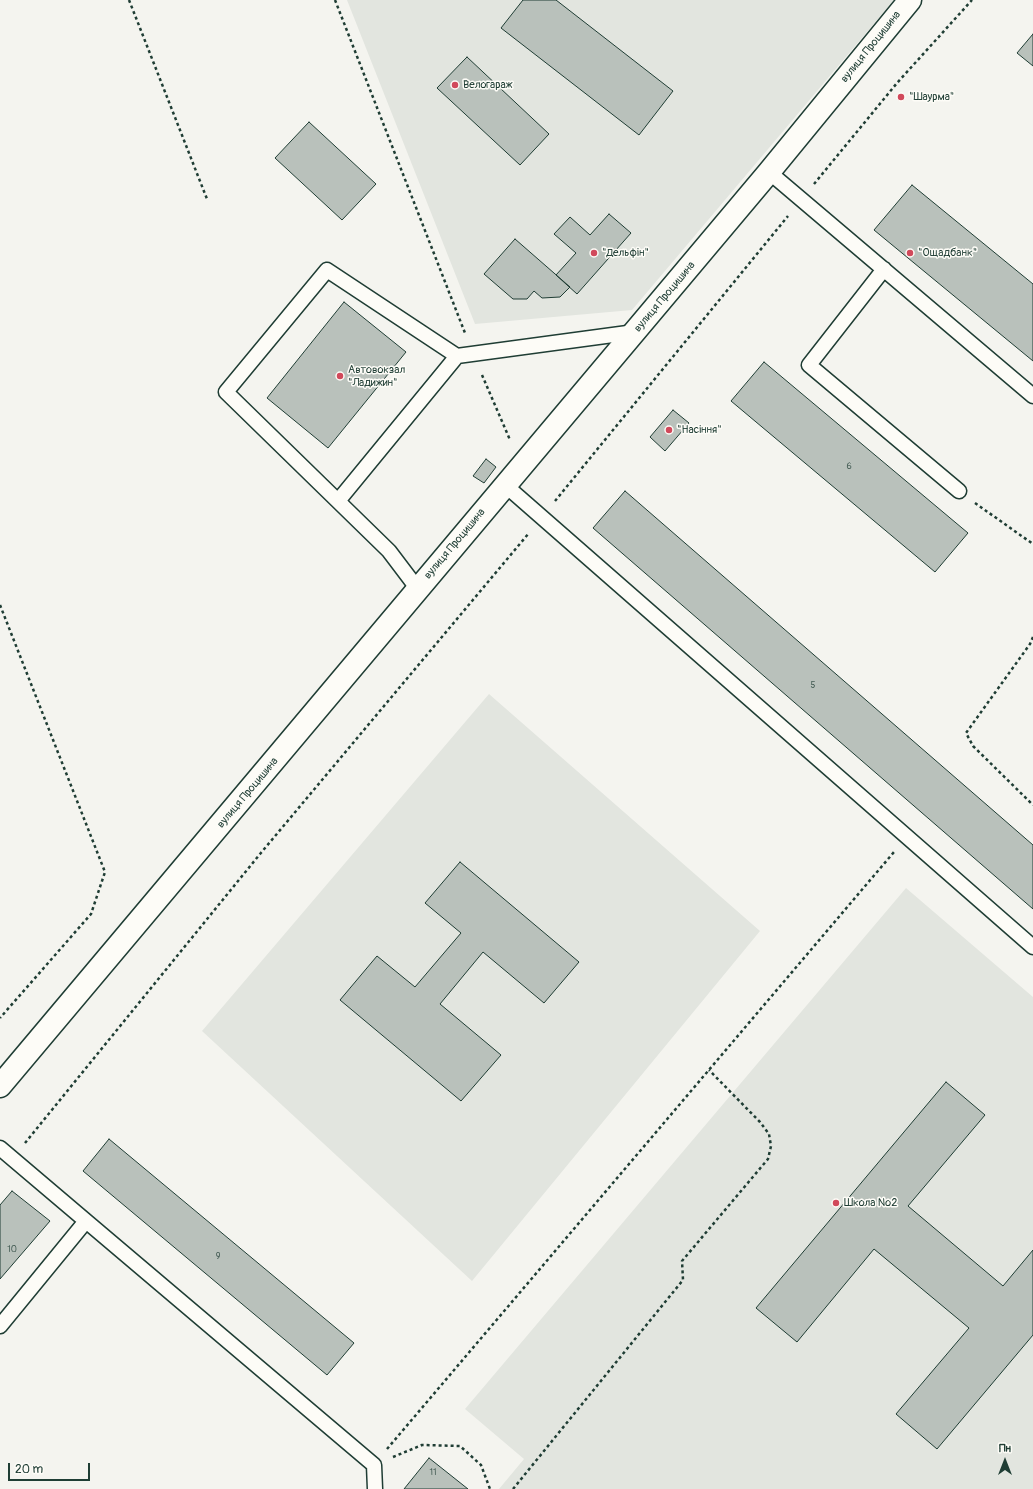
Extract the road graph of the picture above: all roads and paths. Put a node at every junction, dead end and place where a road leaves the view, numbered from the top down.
1 (129, 0) edge
2 (335, 0) edge
3 (910, 0) edge
4 (972, 0) edge
5 (769, 172) junction
6 (208, 199) dead end
7 (801, 200) junction
8 (884, 270) junction
9 (635, 332) junction
10 (474, 354) junction
11 (457, 356) junction
12 (1033, 396) edge
13 (521, 467) junction
14 (505, 485) junction
15 (958, 491) joint
16 (338, 501) junction
17 (542, 517) junction
18 (1033, 544) edge
19 (417, 588) junction
20 (0, 605) edge
21 (1033, 637) edge
22 (1033, 805) edge
23 (907, 837) junction
24 (1033, 947) edge
25 (0, 1018) edge
26 (709, 1070) junction
27 (0, 1086) edge
28 (0, 1148) edge
29 (12, 1158) junction
30 (86, 1222) junction
31 (0, 1326) edge
32 (374, 1465) junction
33 (375, 1489) edge
34 (490, 1489) edge
35 (513, 1489) edge

1 - 6 path
2 - 10 path
3 - 5 street, вулиця Процишина
4 - 7 path
5 - 7 lane
5 - 9 street, вулиця Процишина
7 - 8 lane
7 - 17 path
8 - 12 lane
8 - 15 lane
9 - 10 lane
9 - 13 street, вулиця Процишина
10 - 11 lane
10 - 13 path
11 - 16 lane
11 - 16 lane
13 - 14 street, вулиця Процишина
14 - 17 lane
14 - 19 street, вулиця Процишина
15 - 18 path
16 - 19 lane
17 - 23 lane
17 - 29 path
19 - 27 street, вулиця Процишина
20 - 25 path
21 - 22 path
23 - 24 lane
23 - 26 path
26 - 32 path
26 - 35 path
28 - 29 lane
29 - 30 lane
30 - 31 lane
30 - 32 lane
32 - 33 lane
32 - 34 path

